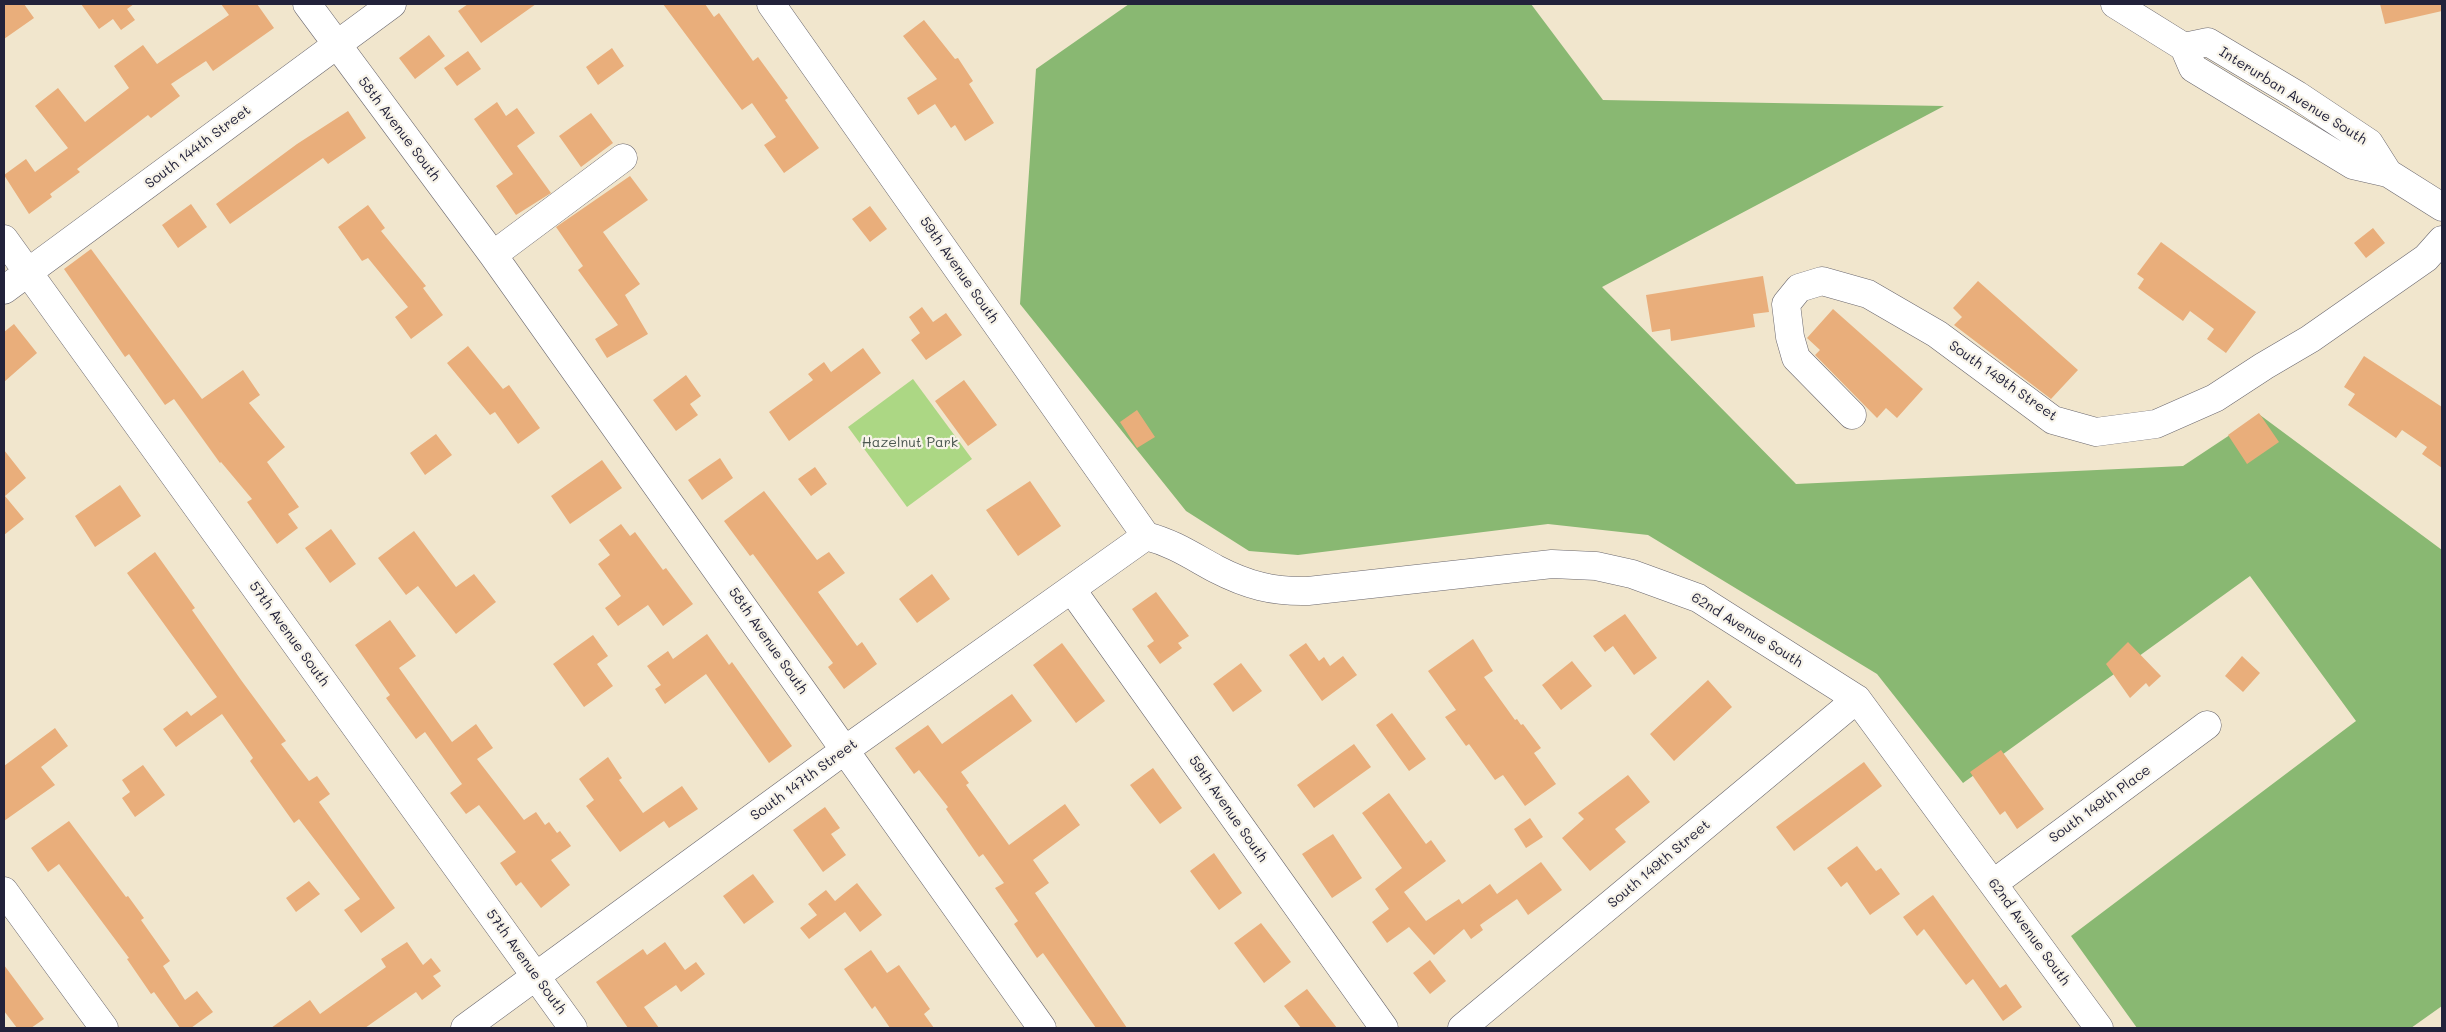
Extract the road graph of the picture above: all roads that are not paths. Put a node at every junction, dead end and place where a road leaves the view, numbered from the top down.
1 (307, 4) edge
2 (392, 4) edge
3 (771, 4) edge
4 (2115, 4) edge
5 (336, 44) junction
6 (623, 158) dead end
7 (2442, 207) edge
8 (4, 239) edge
9 (2442, 240) edge
10 (493, 255) junction
11 (28, 273) junction
12 (4, 290) edge
13 (1852, 415) dead end
14 (1146, 536) junction
15 (1072, 590) junction
16 (1857, 699) junction
17 (2207, 726) dead end
18 (845, 750) junction
19 (1994, 883) junction
20 (4, 891) edge
21 (537, 977) junction
22 (104, 1028) edge
23 (465, 1028) edge
24 (573, 1028) edge
25 (1042, 1028) edge
26 (1384, 1028) edge
27 (1462, 1028) edge
28 (2099, 1028) edge

1 - 5 street, 58th Avenue South
2 - 5 street, South 144th Street
3 - 14 street, 59th Avenue South
4 - 7 street, Interurban Avenue South
5 - 10 street, 58th Avenue South
5 - 11 street, South 144th Street
6 - 10 street
8 - 11 street, 57th Avenue South
9 - 13 street, South 149th Street
10 - 18 street, 58th Avenue South
11 - 12 street, South 144th Street
11 - 21 street, 57th Avenue South
14 - 15 street, South 147th Street
14 - 16 street, 62nd Avenue South
15 - 18 street, South 147th Street
15 - 26 street, 59th Avenue South
16 - 19 street, 62nd Avenue South
16 - 27 street, South 149th Street
17 - 19 street, South 149th Place
18 - 21 street, South 147th Street
18 - 25 street, 58th Avenue South
19 - 28 street, 62nd Avenue South
20 - 22 street
21 - 23 street, South 147th Street
21 - 24 street, 57th Avenue South

